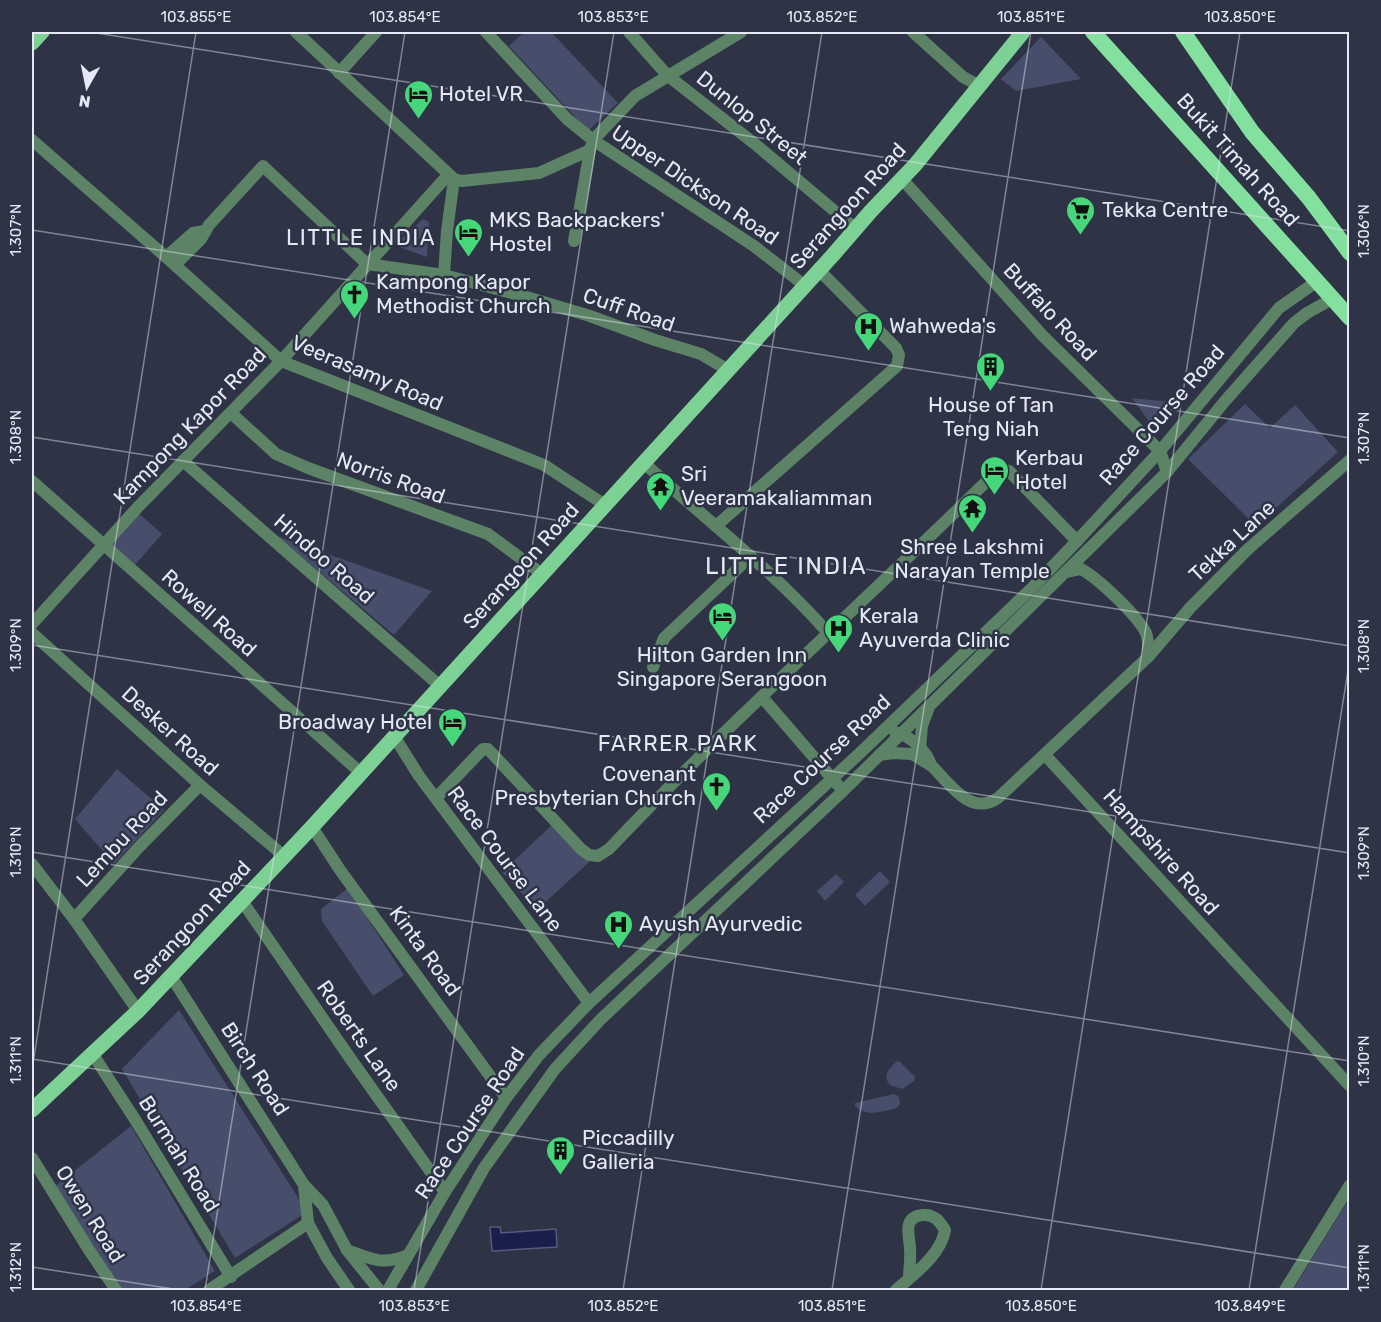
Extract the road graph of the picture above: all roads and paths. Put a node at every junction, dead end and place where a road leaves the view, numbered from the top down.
1 (42, 32) edge
2 (296, 32) edge
3 (376, 32) edge
4 (486, 32) edge
5 (629, 32) edge
6 (741, 32) edge
7 (913, 32) edge
8 (923, 32) edge
9 (1023, 32) edge
10 (1093, 32) edge
11 (1183, 32) edge
12 (32, 43) edge
13 (339, 73) junction
14 (667, 75) junction
15 (975, 84) junction
16 (32, 140) edge
17 (591, 145) junction
18 (451, 177) junction
19 (902, 178) junction
20 (856, 229) junction
21 (574, 241) dead end
22 (1350, 254) edge
23 (171, 261) junction
24 (367, 264) junction
25 (819, 270) junction
26 (444, 275) junction
27 (1316, 282) junction
28 (804, 285) junction
29 (1332, 299) junction
30 (1350, 318) edge
31 (281, 361) junction
32 (1232, 364) junction
33 (728, 370) junction
34 (1246, 376) junction
35 (231, 413) junction
36 (1160, 451) junction
37 (1350, 460) edge
38 (183, 461) junction
39 (644, 463) junction
40 (1167, 472) junction
41 (32, 481) edge
42 (605, 505) junction
43 (716, 526) junction
44 (1077, 541) junction
45 (1094, 545) junction
46 (103, 546) junction
47 (751, 556) junction
48 (1067, 572) junction
49 (542, 574) junction
50 (32, 624) edge
51 (32, 633) edge
52 (829, 634) junction
53 (1148, 657) junction
54 (653, 667) dead end
55 (440, 686) junction
56 (762, 697) junction
57 (929, 706) junction
58 (902, 733) junction
59 (394, 736) junction
60 (874, 739) junction
61 (920, 748) junction
62 (1045, 755) junction
63 (878, 756) junction
64 (931, 765) junction
65 (361, 773) junction
66 (832, 777) junction
67 (200, 785) junction
68 (843, 791) junction
69 (436, 798) junction
70 (312, 827) junction
71 (284, 856) junction
72 (32, 864) edge
73 (242, 901) junction
74 (74, 919) junction
75 (171, 976) junction
76 (589, 1003) junction
77 (138, 1011) junction
78 (92, 1053) junction
79 (1350, 1086) edge
80 (506, 1098) junction
81 (32, 1110) edge
82 (32, 1158) edge
83 (304, 1185) junction
84 (1350, 1185) edge
85 (445, 1192) junction
86 (308, 1222) junction
87 (348, 1250) junction
88 (408, 1255) junction
89 (431, 1263) junction
90 (231, 1277) junction
91 (909, 1278) junction
92 (116, 1290) edge
93 (209, 1290) edge
94 (349, 1290) edge
95 (379, 1290) edge
96 (388, 1290) edge
97 (416, 1290) edge
98 (424, 1290) edge
99 (896, 1290) edge
100 (1285, 1290) edge

1 - 12 main road
2 - 13 street
3 - 13 street
4 - 17 street, Upper Dickson Road
5 - 14 street, Dunlop Street
6 - 14 street
7 - 15 street
8 - 15 street
9 - 15 main road, Serangoon Road
10 - 27 highway, Bukit Timah Road
11 - 22 highway, Bukit Timah Road
13 - 18 street
14 - 17 street
14 - 20 street, Dunlop Street
15 - 19 main road, Serangoon Road
16 - 23 street, Veerasamy Road
17 - 18 street
17 - 21 street
17 - 28 street, Upper Dickson Road
18 - 24 street, Kampong Kapor Road
18 - 26 street
19 - 20 main road, Serangoon Road
19 - 36 street, Buffalo Road
20 - 25 main road, Serangoon Road
23 - 24 street
23 - 31 street, Veerasamy Road
24 - 26 street, Cuff Road
24 - 31 street, Kampong Kapor Road
25 - 28 main road, Serangoon Road
25 - 43 street
26 - 33 street, Cuff Road
27 - 29 highway, Bukit Timah Road
27 - 32 street, Race Course Road
28 - 33 main road, Serangoon Road
29 - 30 highway, Bukit Timah Road
29 - 34 street, Race Course Road
31 - 35 street, Kampong Kapor Road
31 - 42 street, Veerasamy Road
32 - 34 street
32 - 36 street, Race Course Road
33 - 39 main road, Serangoon Road
34 - 40 street, Race Course Road
35 - 38 street, Kampong Kapor Road
35 - 49 street, Norris Road
36 - 40 street, Buffalo Road
36 - 44 street, Race Course Road
37 - 53 street, Tekka Lane
38 - 46 street, Kampong Kapor Road
38 - 55 street, Hindoo Road
39 - 42 main road, Serangoon Road
39 - 43 street
40 - 45 street, Race Course Road
41 - 46 street, Rowell Road
42 - 49 main road, Serangoon Road
43 - 47 street
44 - 45 street
44 - 52 street
44 - 60 street, Race Course Road
45 - 48 street, Race Course Road
46 - 50 street, Kampong Kapor Road
46 - 65 street, Rowell Road
47 - 52 street
47 - 54 street
48 - 53 street
48 - 57 street, Race Course Road
49 - 55 main road, Serangoon Road
51 - 67 street, Desker Road
52 - 56 street
53 - 62 street, Tekka Lane
55 - 59 main road, Serangoon Road
56 - 66 street
56 - 69 street
57 - 58 street, Race Course Road
57 - 61 street
58 - 60 street
58 - 61 street
58 - 63 street, Race Course Road
59 - 65 main road, Serangoon Road
59 - 69 street, Race Course Lane
60 - 66 street, Race Course Road
61 - 64 street
62 - 64 street
62 - 79 street, Hampshire Road
63 - 64 street
63 - 68 street, Race Course Road
65 - 70 main road, Serangoon Road
66 - 68 street
66 - 76 street, Race Course Road
67 - 71 street, Desker Road
67 - 74 street, Lembu Road
68 - 89 street, Race Course Road
69 - 76 street, Race Course Lane
70 - 71 main road, Serangoon Road
70 - 80 street, Kinta Road
71 - 73 main road, Serangoon Road
72 - 74 street
73 - 75 main road, Serangoon Road
73 - 85 street, Roberts Lane
74 - 77 street
75 - 77 main road, Serangoon Road
75 - 83 street, Birch Road
76 - 80 street, Race Course Road
77 - 78 main road, Serangoon Road
78 - 81 main road, Serangoon Road
78 - 90 street, Burmah Road
80 - 85 street, Race Course Road
82 - 92 street, Owen Road
83 - 86 street, Birch Road
83 - 87 street, Birch Road
84 - 100 street
85 - 88 street, Race Course Road
86 - 90 street
86 - 94 street, Birch Road
87 - 88 street
87 - 95 street, Birch Road
88 - 96 street, Race Course Road
89 - 97 street, Race Course Road
89 - 98 street
90 - 93 street
91 - 91 street
91 - 99 street

